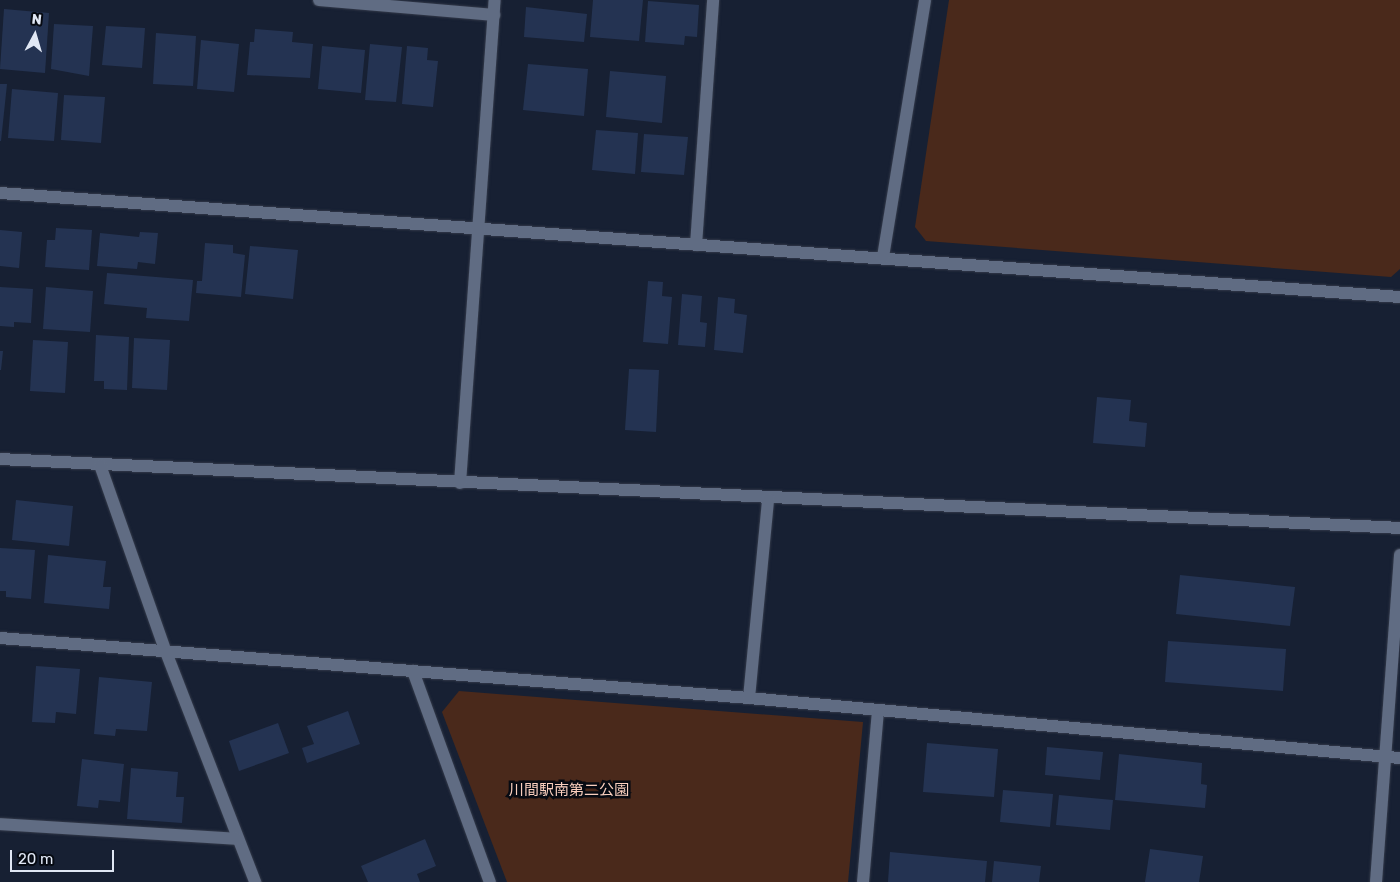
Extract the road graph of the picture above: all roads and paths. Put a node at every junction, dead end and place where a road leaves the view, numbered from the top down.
1 (319, 0) edge
2 (495, 0) edge
3 (713, 0) edge
4 (925, 0) edge
5 (494, 16) junction
6 (0, 193) edge
7 (480, 229) junction
8 (696, 245) junction
9 (883, 258) junction
10 (1400, 297) edge
11 (0, 459) edge
12 (100, 465) junction
13 (460, 483) junction
14 (768, 499) junction
15 (1400, 528) edge
16 (1400, 555) edge
17 (0, 638) edge
18 (166, 652) junction
19 (413, 672) junction
20 (749, 698) junction
21 (878, 711) junction
22 (1394, 757) edge
23 (0, 824) edge
24 (238, 839) junction
25 (255, 882) edge
26 (490, 882) edge
27 (863, 882) edge
28 (1376, 882) edge

1 - 5 street
2 - 5 street
3 - 8 street
4 - 9 street
5 - 7 street
6 - 7 street
7 - 8 street
7 - 13 street
8 - 9 street
9 - 10 street
11 - 12 street
12 - 13 street
12 - 18 street
13 - 14 street
14 - 15 street
14 - 20 street
16 - 22 street
17 - 18 street
18 - 19 street
18 - 24 street
19 - 20 street
19 - 26 street
20 - 21 street
21 - 22 street
21 - 27 street
22 - 28 street
23 - 24 street
24 - 25 street

